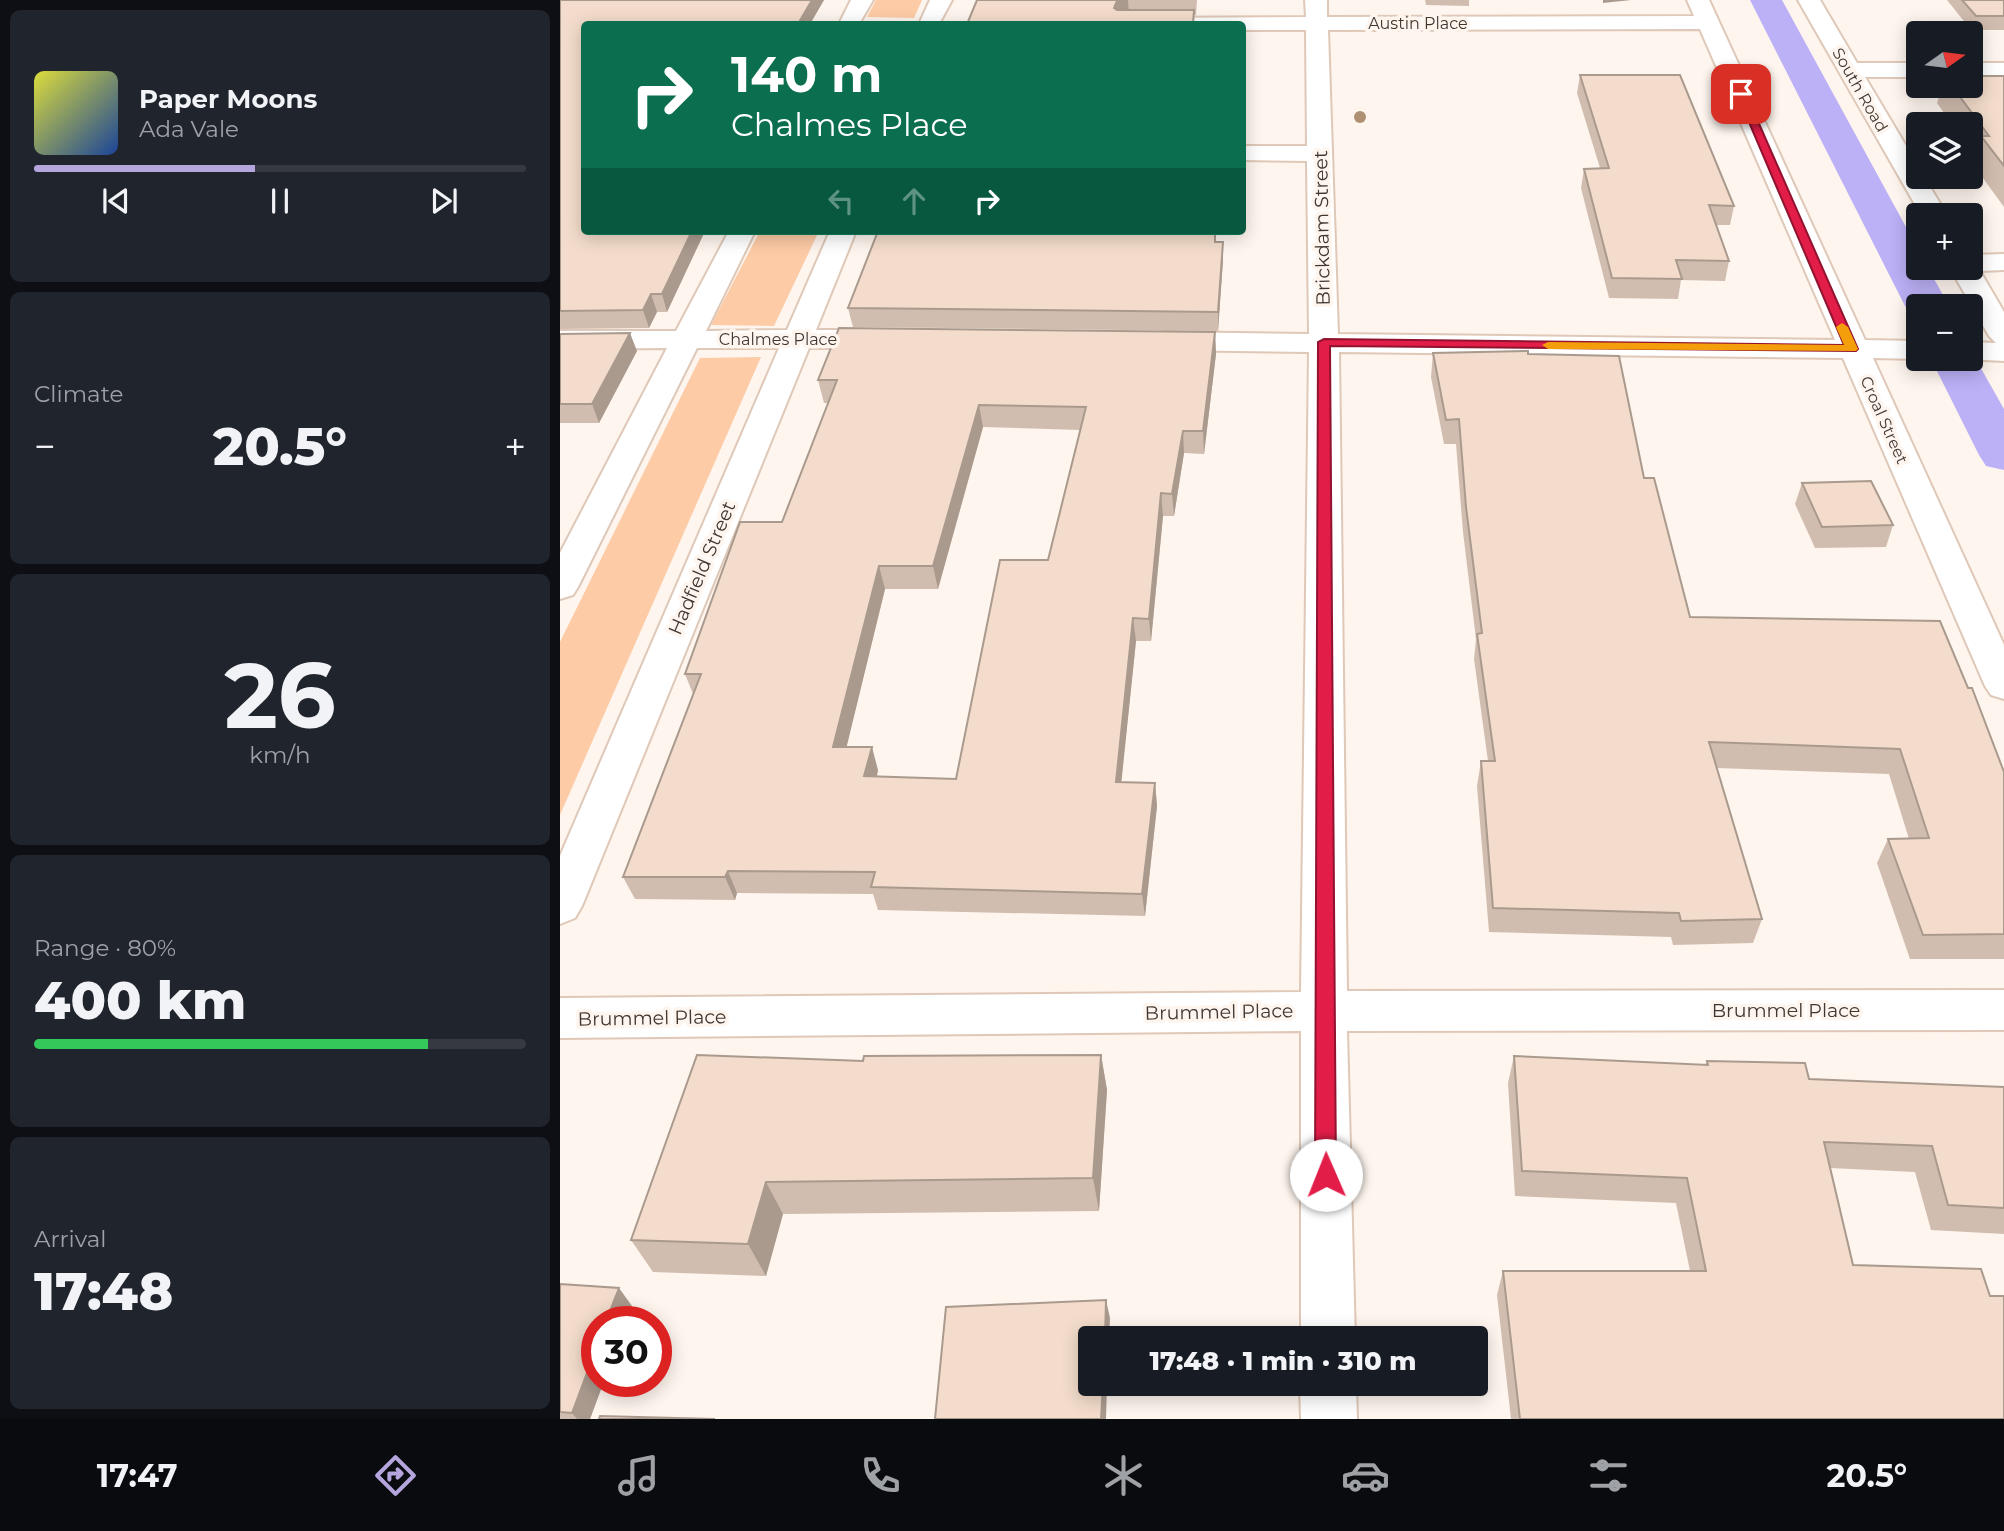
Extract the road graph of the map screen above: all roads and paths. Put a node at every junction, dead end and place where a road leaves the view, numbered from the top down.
1 (862, 0) edge
2 (941, 0) edge
3 (1495, 0) edge
4 (1809, 0) edge
5 (1703, 11) edge
6 (1317, 12) edge
7 (851, 21) edge
8 (930, 21) edge
9 (1176, 21) edge
10 (1500, 23) junction
11 (1848, 70) junction
12 (1906, 70) edge
13 (1983, 70) edge
14 (2004, 70) edge
15 (1246, 153) edge
16 (1320, 154) junction
17 (1927, 203) edge
18 (741, 235) edge
19 (841, 235) edge
20 (2004, 261) edge
21 (1983, 262) edge
22 (1968, 280) edge
23 (799, 338) junction
24 (687, 339) junction
25 (909, 339) edge
26 (560, 340) edge
27 (1130, 341) edge
28 (1324, 342) junction
29 (1989, 348) edge
30 (1852, 349) junction
31 (1906, 350) edge
32 (560, 587) edge
33 (2004, 686) edge
34 (560, 906) edge
35 (2004, 1010) edge
36 (1324, 1011) junction
37 (560, 1018) edge
38 (1328, 1326) edge
39 (1328, 1396) edge
40 (1329, 1419) edge

1 - 7 street
2 - 8 street
3 - 10 street
4 - 11 street, South Road
5 - 10 street, Austin Place
5 - 30 street, Croal Street
6 - 9 street, Austin Place
6 - 10 street, Austin Place
6 - 16 street, Brickdam Street
11 - 12 street
11 - 17 street, South Road
13 - 14 street
15 - 16 street
16 - 28 street, Brickdam Street
18 - 24 street
19 - 23 street, Hadfield Street
20 - 21 street
22 - 29 street
23 - 24 street, Chalmes Place
23 - 25 street, Chalmes Place
23 - 34 street, Hadfield Street
24 - 26 street, Chalmes Place
24 - 32 street
27 - 28 street
28 - 30 street
28 - 36 street, Brickdam Street
30 - 31 street
30 - 33 street, Croal Street
35 - 36 street, Brummel Place
36 - 37 street, Brummel Place
36 - 38 street, Brickdam Street
39 - 40 street

